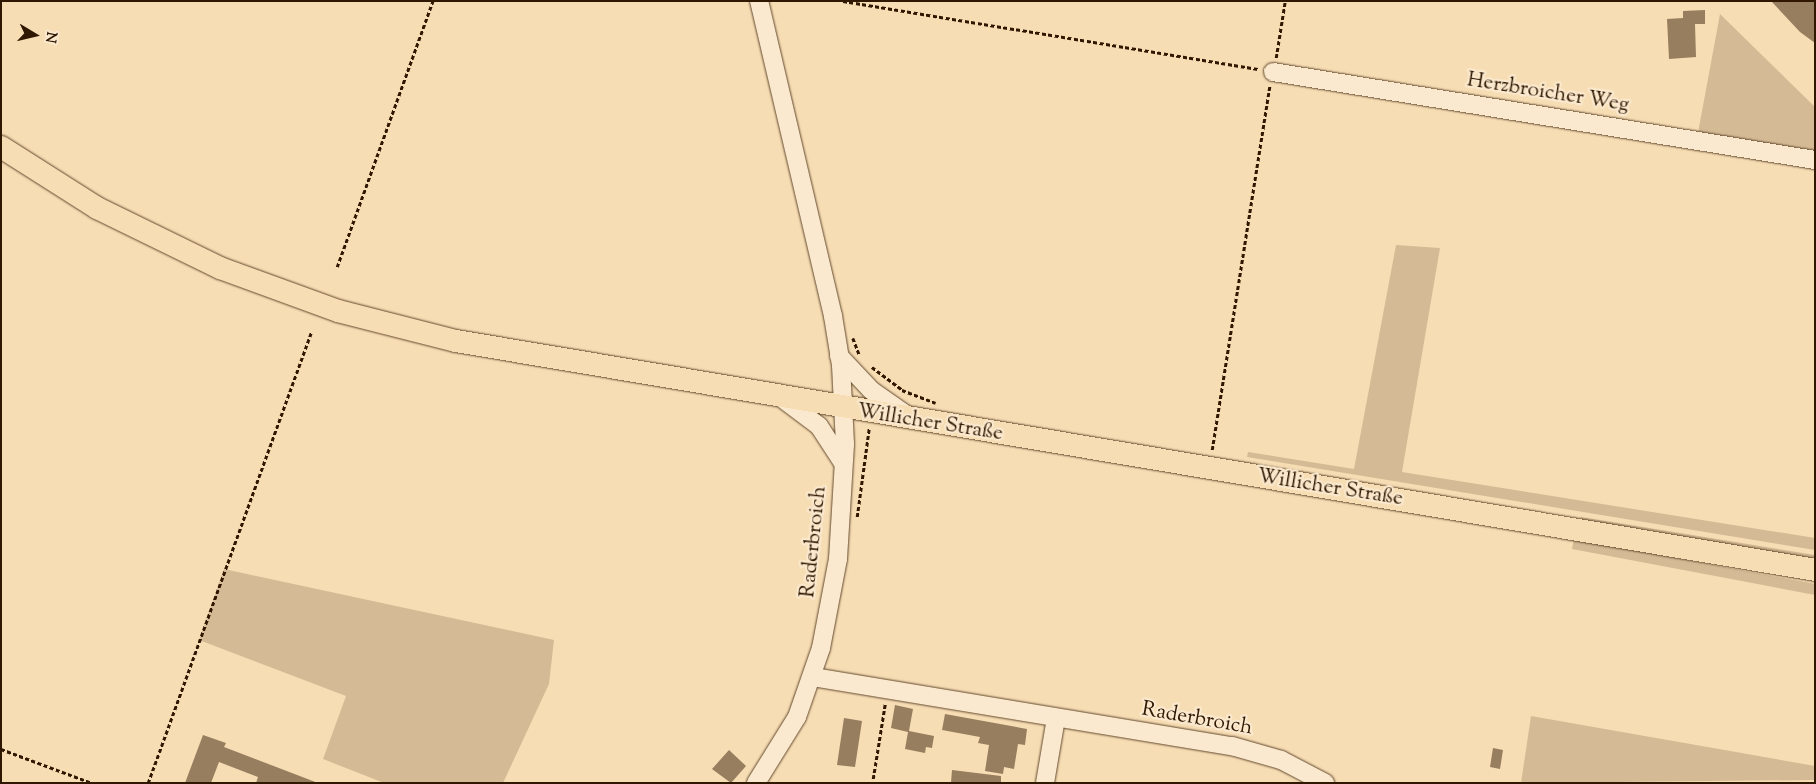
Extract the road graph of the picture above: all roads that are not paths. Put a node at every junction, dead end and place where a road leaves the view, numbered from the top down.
1 (759, 1) edge
2 (1273, 72) road end
3 (1, 147) edge
4 (1815, 160) edge
5 (840, 356) junction
6 (783, 399) junction
7 (844, 409) junction
8 (916, 421) junction
9 (844, 466) junction
10 (1815, 570) edge
11 (813, 677) junction
12 (1056, 718) junction
13 (756, 783) edge
14 (1045, 783) edge
15 (1325, 783) edge

1 - 5 street, Willicher Straße
2 - 4 street, Herzbroicher Weg
3 - 6 main road, Willicher Straße
5 - 7 street, Willicher Straße
5 - 8 street
6 - 7 main road, Willicher Straße
6 - 9 street
7 - 8 main road, Willicher Straße
7 - 9 street, Raderbroich
8 - 10 main road, Willicher Straße
9 - 11 street, Raderbroich
11 - 12 street, Raderbroich
11 - 13 street, Raderbroich
12 - 14 street
12 - 15 street, Raderbroich

